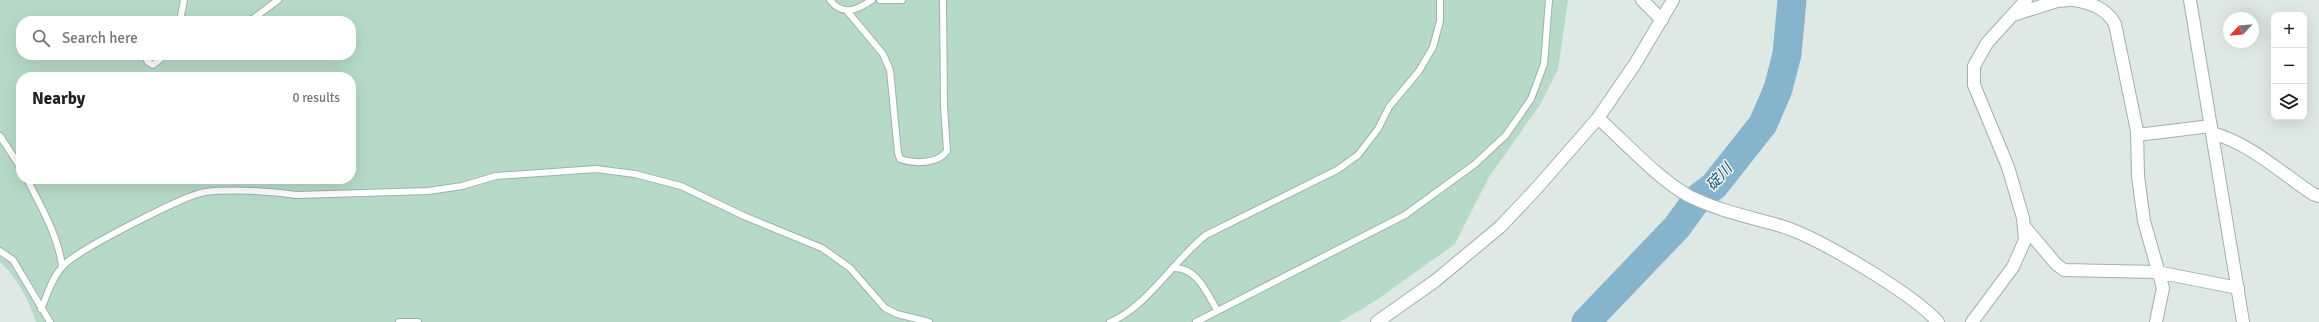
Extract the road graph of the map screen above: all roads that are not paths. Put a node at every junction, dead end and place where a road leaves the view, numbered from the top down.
1 (181, 0) edge
2 (184, 0) edge
3 (278, 0) edge
4 (830, 0) edge
5 (872, 0) edge
6 (880, 0) edge
7 (902, 0) edge
8 (943, 0) edge
9 (1440, 0) edge
10 (1549, 0) edge
11 (1642, 0) edge
12 (1673, 0) edge
13 (2026, 0) edge
14 (2070, 0) edge
15 (2074, 0) edge
16 (2190, 0) edge
17 (182, 12) junction
18 (848, 12) junction
19 (181, 16) edge
20 (257, 16) edge
21 (2011, 16) junction
22 (1662, 20) junction
23 (147, 60) edge
24 (159, 60) edge
25 (1598, 118) junction
26 (2212, 130) junction
27 (2137, 135) junction
28 (0, 136) edge
29 (16, 160) edge
30 (29, 184) edge
31 (2319, 196) edge
32 (2024, 226) junction
33 (0, 251) edge
34 (62, 266) junction
35 (1173, 268) junction
36 (2160, 272) junction
37 (2238, 288) junction
38 (41, 309) junction
39 (1217, 310) junction
40 (50, 322) edge
41 (399, 322) edge
42 (418, 322) edge
43 (930, 322) edge
44 (1110, 322) edge
45 (1196, 322) edge
46 (1377, 322) edge
47 (1938, 322) edge
48 (1972, 322) edge
49 (2156, 322) edge
50 (2243, 322) edge

1 - 17 lane
2 - 17 lane
3 - 20 lane
4 - 18 lane
5 - 18 lane
6 - 7 lane
8 - 18 lane
9 - 35 lane
10 - 39 lane
11 - 22 street
12 - 22 street
13 - 21 street
14 - 21 street
15 - 27 street
16 - 26 street
17 - 19 lane
21 - 32 street
22 - 25 street
23 - 24 lane
25 - 46 street
25 - 47 street
26 - 27 street
26 - 31 street
26 - 37 street
27 - 36 street
28 - 29 lane
30 - 34 lane
32 - 36 street
32 - 48 street
33 - 38 lane
34 - 38 lane
34 - 43 lane
35 - 39 lane
35 - 44 lane
36 - 37 street
36 - 49 street
37 - 50 street
38 - 40 lane
39 - 45 lane
41 - 42 lane

